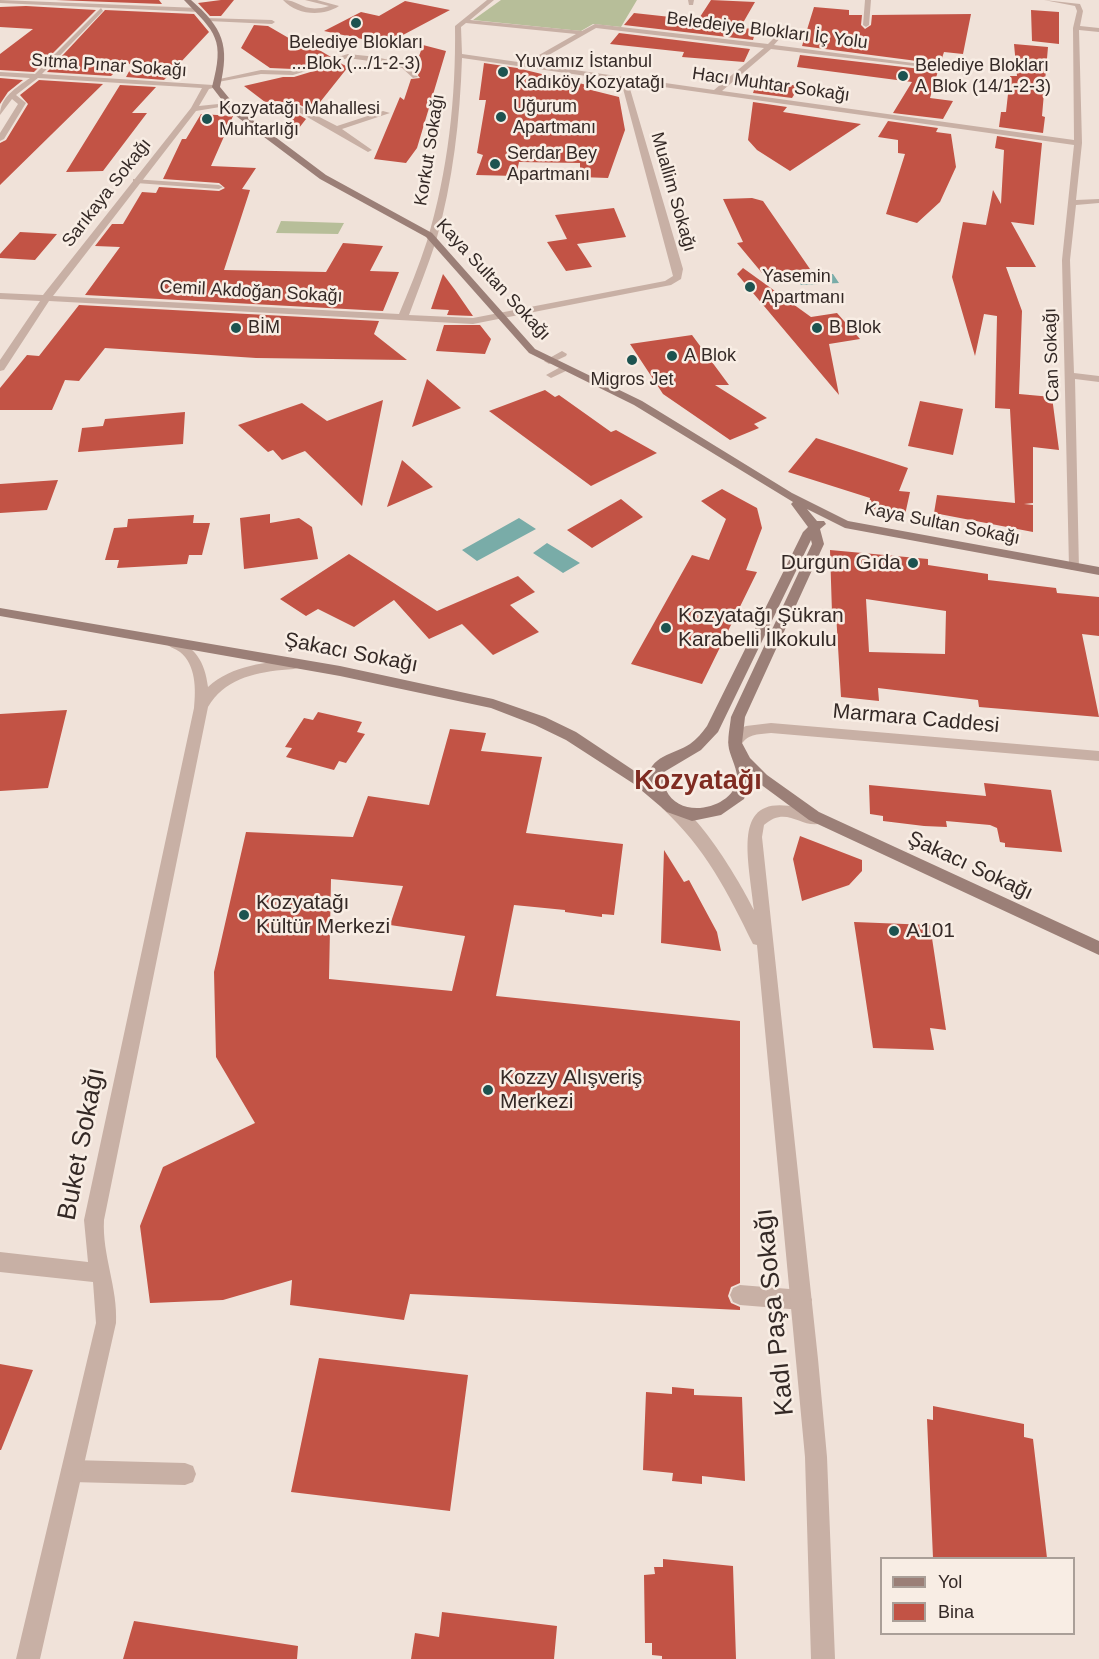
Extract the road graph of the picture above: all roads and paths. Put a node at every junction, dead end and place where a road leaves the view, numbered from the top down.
1 (187, 0) edge
2 (286, 0) edge
3 (308, 0) edge
4 (491, 0) edge
5 (868, 0) edge
6 (1047, 0) edge
7 (0, 2) edge
8 (292, 6) junction
9 (101, 10) dead end
10 (199, 10) junction
11 (208, 19) junction
12 (465, 21) junction
13 (272, 22) dead end
14 (866, 25) dead end
15 (786, 28) dead end
16 (1076, 28) junction
17 (1099, 30) edge
18 (582, 33) junction
19 (769, 47) junction
20 (460, 56) junction
21 (527, 65) junction
22 (941, 67) dead end
23 (0, 74) edge
24 (37, 76) junction
25 (415, 77) dead end
26 (624, 79) junction
27 (217, 84) junction
28 (206, 88) junction
29 (716, 92) junction
30 (11, 95) junction
31 (231, 107) junction
32 (194, 109) junction
33 (0, 113) edge
34 (386, 113) dead end
35 (336, 129) junction
36 (0, 139) edge
37 (1078, 143) junction
38 (368, 150) dead end
39 (136, 181) junction
40 (219, 187) dead end
41 (1099, 201) edge
42 (1072, 204) junction
43 (432, 238) junction
44 (0, 296) edge
45 (47, 297) junction
46 (403, 317) junction
47 (500, 317) junction
48 (562, 354) dead end
49 (549, 361) junction
50 (0, 368) edge
51 (564, 368) junction
52 (551, 375) dead end
53 (1070, 375) junction
54 (1099, 379) edge
55 (784, 493) junction
56 (848, 524) junction
57 (814, 527) junction
58 (1075, 567) junction
59 (1099, 572) edge
60 (0, 612) edge
61 (170, 642) junction
62 (297, 664) junction
63 (201, 708) junction
64 (736, 745) junction
65 (1099, 756) edge
66 (667, 804) junction
67 (823, 821) junction
68 (1099, 948) edge
69 (766, 962) junction
70 (0, 1262) edge
71 (99, 1273) junction
72 (740, 1295) dead end
73 (802, 1300) junction
74 (72, 1471) junction
75 (184, 1474) dead end
76 (28, 1659) edge
77 (823, 1659) edge

1 - 10 street
2 - 8 street
3 - 8 street
3 - 8 street
4 - 12 street
5 - 14 street
6 - 16 street, Can Sokağı
7 - 10 street
9 - 24 street
10 - 11 street
11 - 13 street
11 - 27 street
12 - 18 street
12 - 20 street, Korkut Sokağı
15 - 19 street
16 - 17 street
16 - 37 street, Can Sokağı
18 - 19 street, Beledeiye Blokları İç Yolu
18 - 21 street, Beledeiye Blokları İç Yolu
19 - 22 street, Beledeiye Blokları İç Yolu
19 - 29 street
20 - 21 street, Hacı Muhtar Sokağı
20 - 43 street, Korkut Sokağı
21 - 26 street, Hacı Muhtar Sokağı
23 - 24 street, Sıtma Pınar Sokağı
24 - 28 street, Sıtma Pınar Sokağı
24 - 30 street
25 - 27 street, Sıtma Pınar Sokağı
26 - 29 street, Hacı Muhtar Sokağı
26 - 47 street, Muallim Sokağı
27 - 28 street, Sıtma Pınar Sokağı
27 - 31 street, Kaya Sultan Sokağı
28 - 32 street, Sarıkaya Sokağı
29 - 37 street, Hacı Muhtar Sokağı
30 - 33 street
30 - 36 street
31 - 32 street
31 - 35 street
31 - 43 street, Kaya Sultan Sokağı
32 - 39 street, Sarıkaya Sokağı
34 - 35 street
35 - 38 street
37 - 42 street, Can Sokağı
39 - 40 street
39 - 45 street, Sarıkaya Sokağı
41 - 42 street
42 - 53 street, Can Sokağı
43 - 46 street, Korkut Sokağı
43 - 47 street, Kaya Sultan Sokağı
44 - 45 street, Cemil Akdoğan Sokağı
45 - 46 street, Cemil Akdoğan Sokağı
45 - 50 street, Sarıkaya Sokağı
46 - 47 street, Cemil Akdoğan Sokağı
47 - 49 street, Kaya Sultan Sokağı
48 - 49 street
49 - 51 street, Kaya Sultan Sokağı
51 - 52 street
51 - 55 street, Kaya Sultan Sokağı
53 - 54 street
53 - 58 street, Can Sokağı
55 - 56 street, Kaya Sultan Sokağı
55 - 57 street, Kaya Sultan Sokağı
56 - 57 street
56 - 58 street, Kaya Sultan Sokağı
57 - 64 street
57 - 66 street
58 - 59 street, Kaya Sultan Sokağı
60 - 61 street, Şakacı Sokağı
61 - 62 street, Şakacı Sokağı
61 - 63 street, Buket Sokağı
62 - 63 street
62 - 66 street, Şakacı Sokağı
63 - 71 street, Buket Sokağı
64 - 65 street, Marmara Caddesi
64 - 66 street, Şakacı Sokağı
64 - 67 street, Şakacı Sokağı
66 - 69 street, Kadı Paşa Sokağı
67 - 68 street, Şakacı Sokağı
67 - 69 street, Kadı Paşa Sokağı
69 - 73 street, Kadı Paşa Sokağı
70 - 71 street
71 - 74 street, Buket Sokağı
72 - 73 street
73 - 77 street, Kadı Paşa Sokağı
74 - 75 street
74 - 76 street, Buket Sokağı

